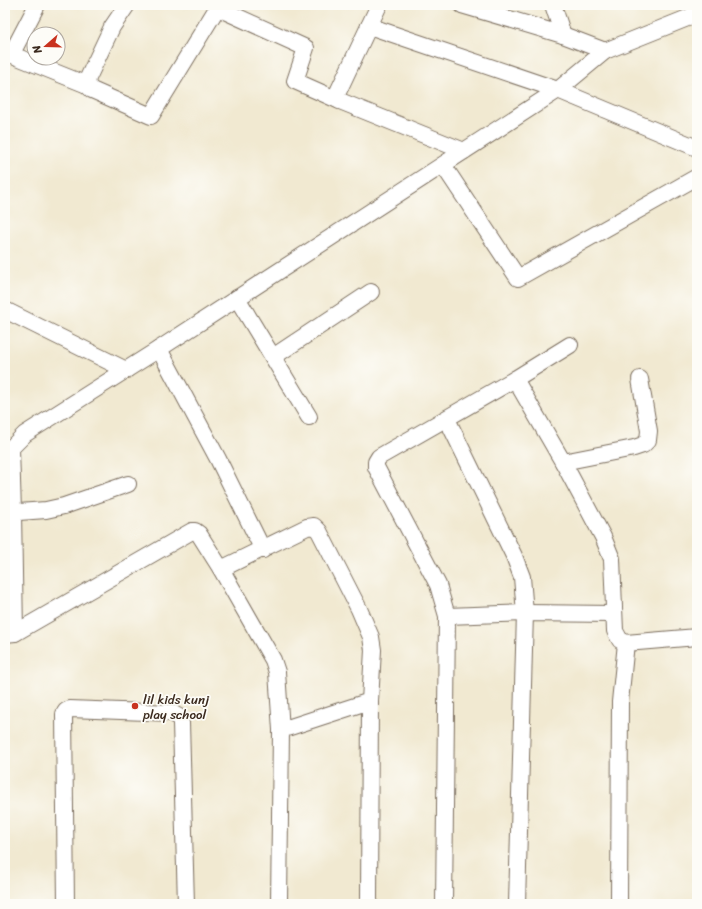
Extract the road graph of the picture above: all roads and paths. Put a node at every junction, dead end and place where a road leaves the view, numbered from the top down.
1 (37, 5) edge
2 (128, 5) edge
3 (379, 5) edge
4 (462, 5) edge
5 (553, 5) edge
6 (695, 5) edge
7 (218, 6) edge
8 (370, 26) junction
9 (564, 35) junction
10 (605, 51) junction
11 (8, 53) edge
12 (87, 86) junction
13 (558, 90) junction
14 (340, 101) junction
15 (697, 148) edge
16 (464, 151) junction
17 (443, 165) junction
18 (697, 177) edge
19 (371, 292) dead end
20 (237, 298) junction
21 (5, 310) edge
22 (570, 345) dead end
23 (159, 349) junction
24 (273, 357) junction
25 (126, 370) junction
26 (515, 379) junction
27 (640, 380) dead end
28 (309, 417) dead end
29 (446, 419) junction
30 (8, 448) edge
31 (563, 462) junction
32 (128, 484) dead end
33 (9, 512) edge
34 (263, 550) junction
35 (221, 569) junction
36 (525, 613) junction
37 (614, 614) junction
38 (447, 616) junction
39 (10, 634) edge
40 (697, 637) edge
41 (626, 643) junction
42 (370, 701) junction
43 (281, 730) junction
44 (66, 904) edge
45 (186, 904) edge
46 (279, 904) edge
47 (369, 904) edge
48 (444, 904) edge
49 (517, 904) edge
50 (619, 904) edge

1 - 11 street
2 - 12 street
3 - 8 street
4 - 9 street
5 - 9 street
6 - 10 street
7 - 12 street
7 - 14 street
8 - 13 street
8 - 14 street
9 - 10 street
10 - 13 street
11 - 12 street
13 - 15 street
13 - 16 street
14 - 16 street
16 - 17 street
17 - 18 street
17 - 20 street
19 - 24 street
20 - 23 street
20 - 24 street
21 - 25 street
22 - 26 street
23 - 25 street
23 - 34 street
24 - 28 street
25 - 30 street
26 - 29 street
26 - 31 street
27 - 31 street
29 - 36 street
29 - 38 street
30 - 33 street
31 - 37 street
32 - 33 street
33 - 39 street
34 - 35 street
34 - 42 street
35 - 39 street
35 - 43 street
36 - 37 street
36 - 38 street
36 - 49 street
37 - 41 street
38 - 48 street
40 - 41 street
41 - 50 street
42 - 43 street
42 - 47 street
43 - 46 street
44 - 45 street

